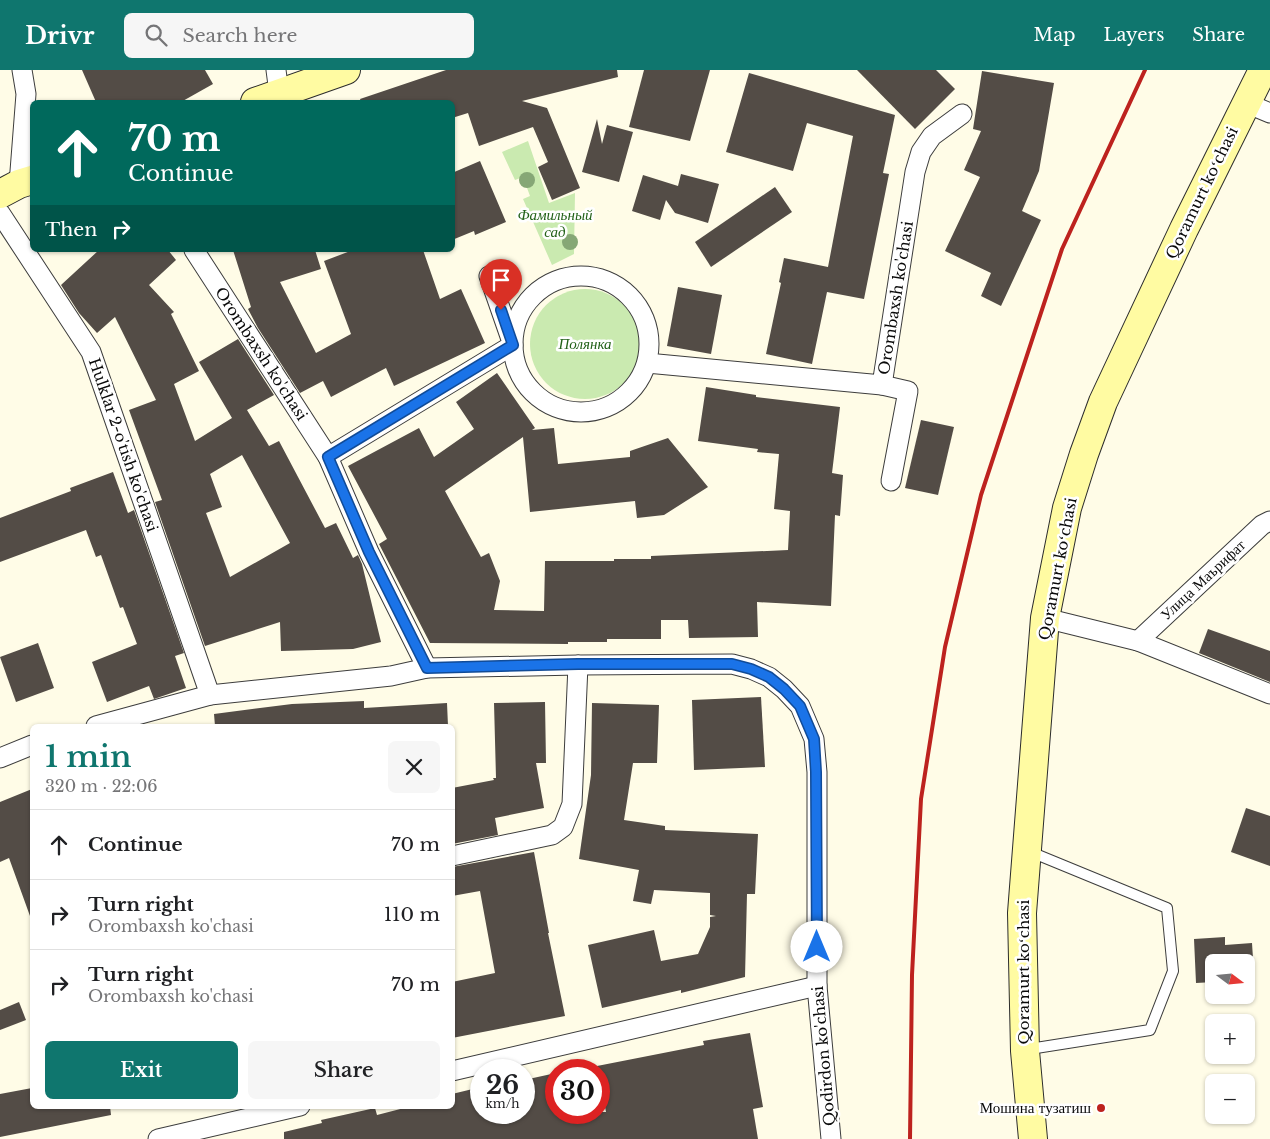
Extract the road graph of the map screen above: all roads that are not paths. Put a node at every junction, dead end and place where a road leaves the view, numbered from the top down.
1 (22, 70) edge
2 (346, 70) edge
3 (1263, 70) edge
4 (1270, 84) edge
5 (270, 89) edge
6 (1264, 111) edge
7 (962, 114) dead end
8 (17, 186) edge
9 (0, 214) edge
10 (195, 252) edge
11 (489, 276) dead end
12 (513, 345) junction
13 (647, 363) junction
14 (882, 385) junction
15 (328, 457) junction
16 (890, 481) dead end
17 (1270, 521) edge
18 (1050, 619) junction
19 (1138, 641) junction
20 (578, 664) junction
21 (427, 668) junction
22 (1270, 694) edge
23 (210, 695) junction
24 (103, 724) edge
25 (30, 746) edge
26 (0, 758) edge
27 (455, 855) edge
28 (1038, 855) junction
29 (817, 986) junction
30 (1036, 1048) junction
31 (455, 1070) edge
32 (287, 1109) edge
33 (158, 1139) edge
34 (831, 1139) edge
35 (1033, 1139) edge
36 (1044, 1139) edge

1 - 8 street
2 - 5 main road
3 - 18 main road, Qoramurt koʻchasi
4 - 6 main road, Qoramurt koʻchasi
6 - 18 main road, Qoramurt koʻchasi
7 - 14 street, Orombaxsh ko'chasi
9 - 23 street, Hulklar 2-o'tish ko'chasi
10 - 15 street, Orombaxsh ko'chasi
11 - 12 street
12 - 13 street
12 - 13 street
12 - 15 street
13 - 14 street, Orombaxsh ko'chasi
14 - 16 street
15 - 21 street, Orombaxsh ko'chasi
17 - 19 street, Улица Маърифат
18 - 19 street
18 - 28 main road, Qoramurt koʻchasi
18 - 35 main road, Qoramurt koʻchasi
19 - 22 street
20 - 21 street
20 - 27 street
20 - 29 street, Qodirdon ko'chasi
21 - 23 street
23 - 24 street
25 - 26 street
28 - 30 main road, Qoramurt koʻchasi
28 - 30 lane
29 - 31 street
29 - 34 street, Qodirdon ko'chasi
30 - 36 main road, Qoramurt koʻchasi
32 - 33 street

